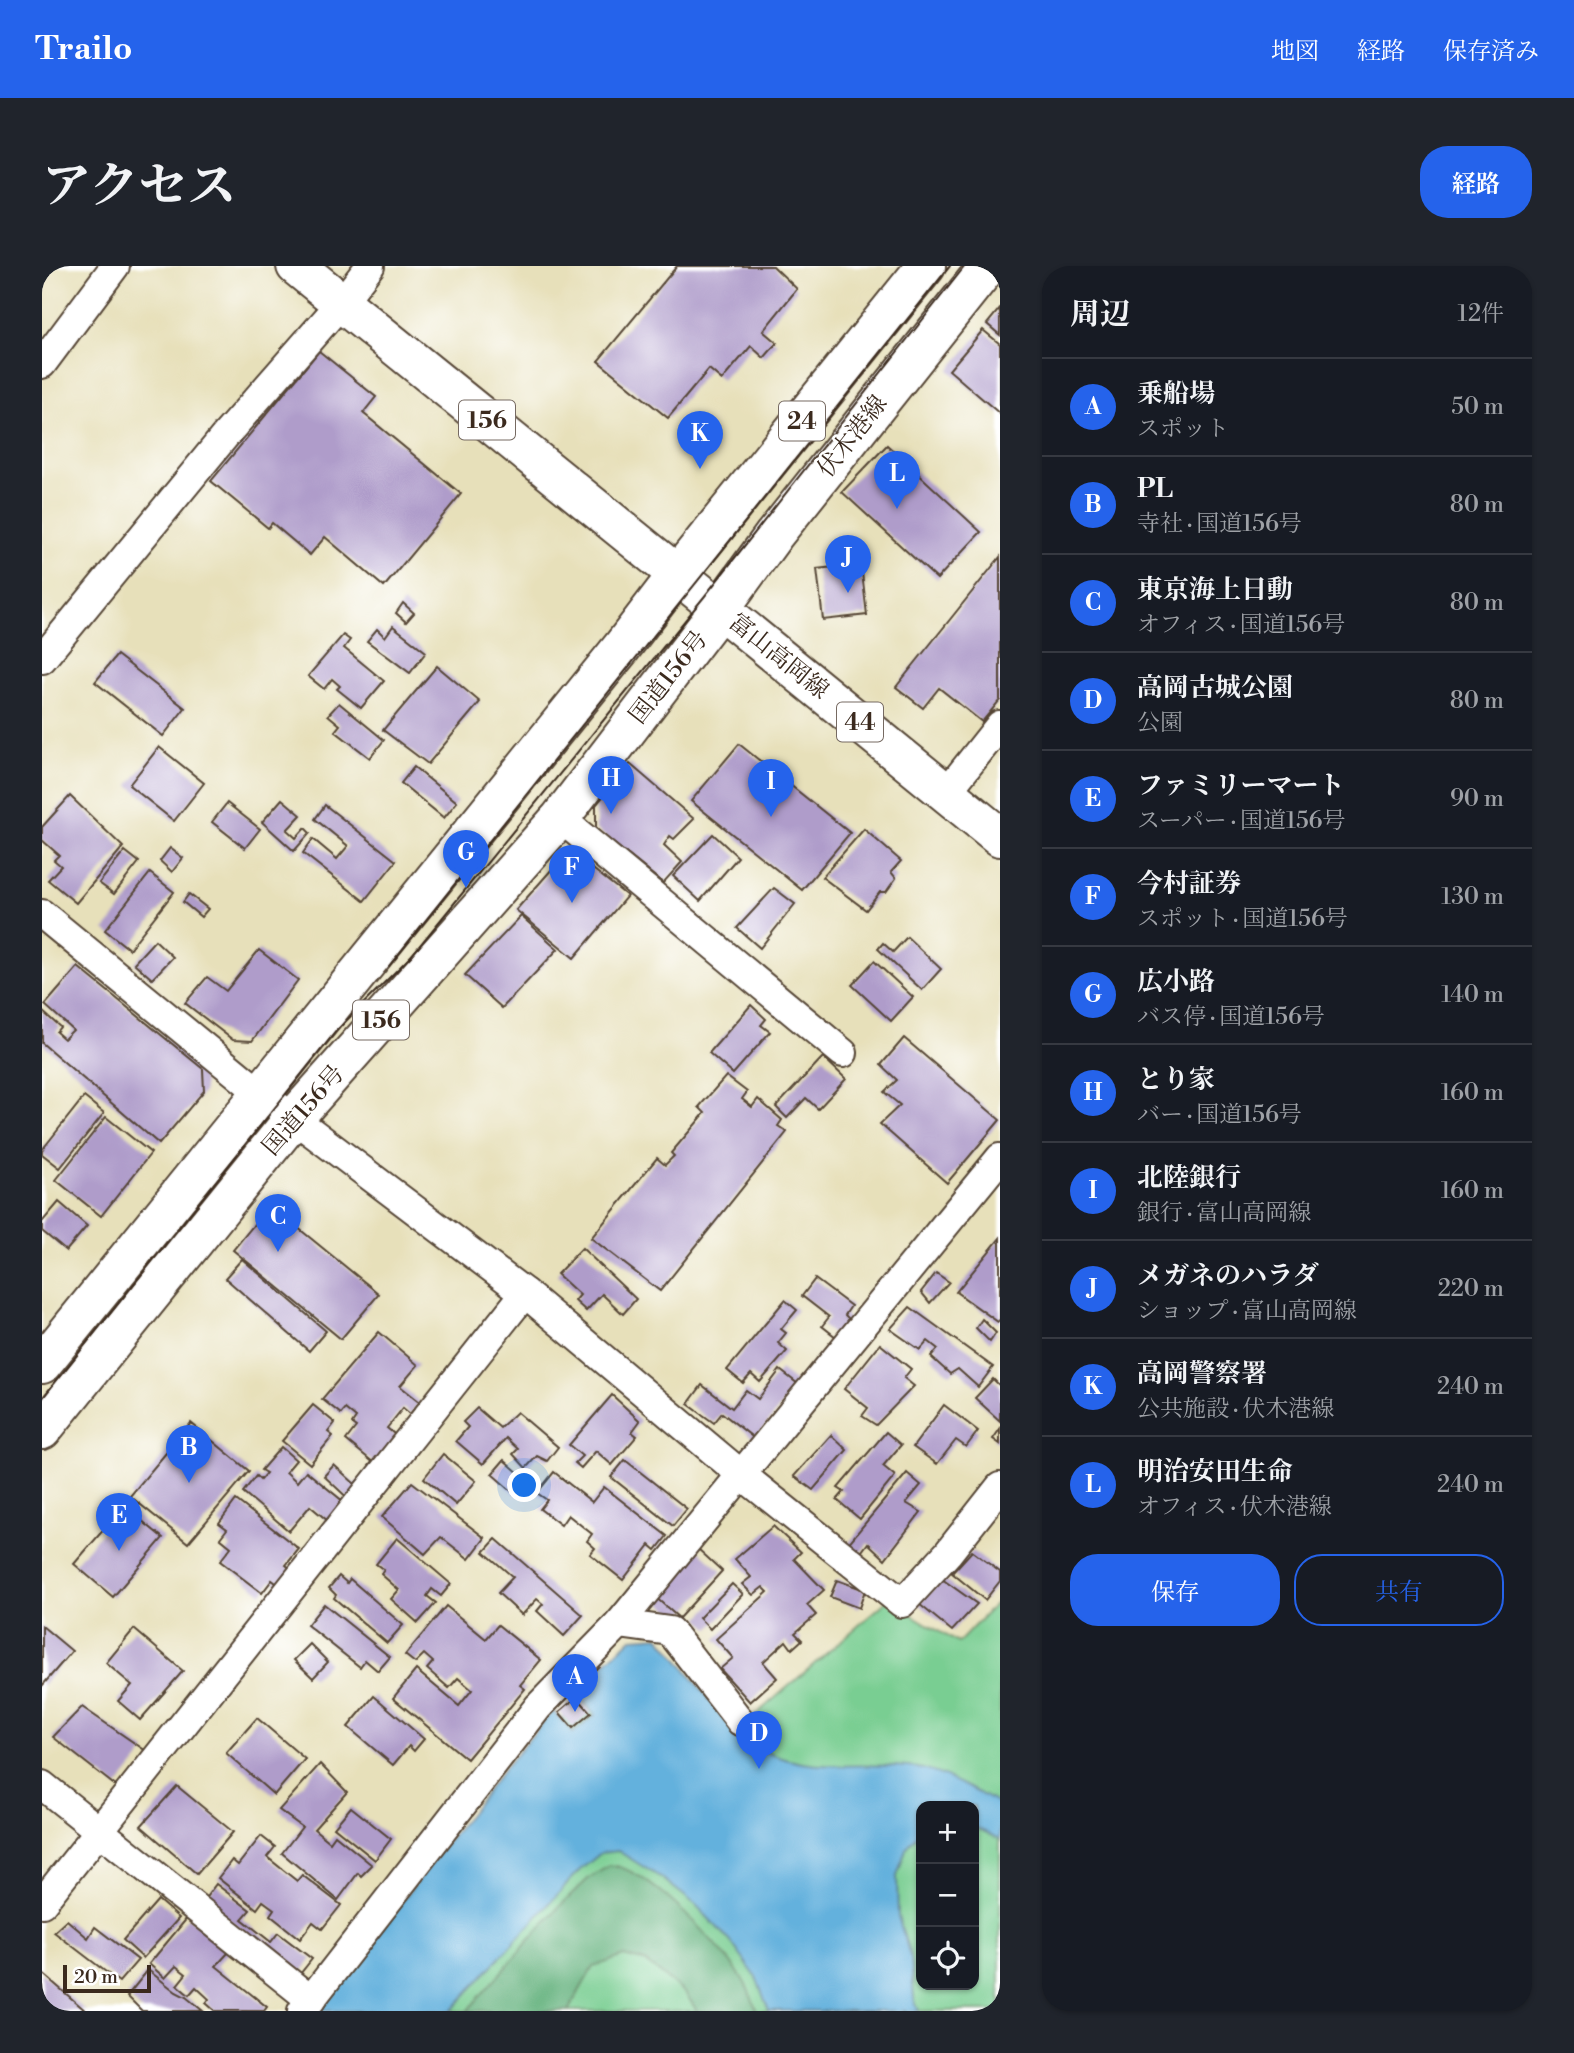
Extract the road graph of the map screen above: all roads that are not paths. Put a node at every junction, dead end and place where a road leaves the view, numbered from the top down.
1 (115, 266) edge
2 (296, 266) edge
3 (370, 266) edge
4 (926, 266) edge
5 (988, 266) edge
6 (342, 302) junction
7 (42, 364) edge
8 (677, 575) junction
9 (720, 609) junction
10 (42, 659) edge
11 (1000, 725) edge
12 (946, 793) junction
13 (559, 818) junction
14 (1000, 837) edge
15 (42, 914) edge
16 (843, 1053) dead end
17 (260, 1093) junction
18 (293, 1119) junction
19 (1000, 1158) edge
20 (525, 1293) junction
21 (42, 1364) edge
22 (42, 1430) edge
23 (742, 1475) junction
24 (1000, 1488) edge
25 (619, 1624) junction
26 (740, 1721) dead end
27 (42, 1785) edge
28 (100, 1830) junction
29 (42, 1903) edge
30 (307, 2006) edge

1 - 7 street
2 - 6 main road, 国道156号 / 156
3 - 6 street
4 - 8 main road, 伏木港線 / 24
5 - 9 main road, 伏木港線 / 24
6 - 8 main road, 国道156号 / 156
6 - 10 street
8 - 9 main road, 国道156号 / 156
8 - 17 main road, 国道156号 / 156
9 - 12 main road, 富山高岡線 / 44
9 - 13 main road, 国道156号 / 156
11 - 12 street
12 - 14 main road, 富山高岡線 / 44
13 - 16 street
13 - 18 main road, 国道156号 / 156
15 - 17 street
17 - 18 street
17 - 21 main road, 国道156号 / 156
18 - 20 street
18 - 22 main road, 国道156号 / 156
19 - 23 street
20 - 23 street
20 - 28 street
23 - 24 street
23 - 25 street
25 - 26 street
25 - 30 street
27 - 28 street
28 - 29 street
28 - 30 street

